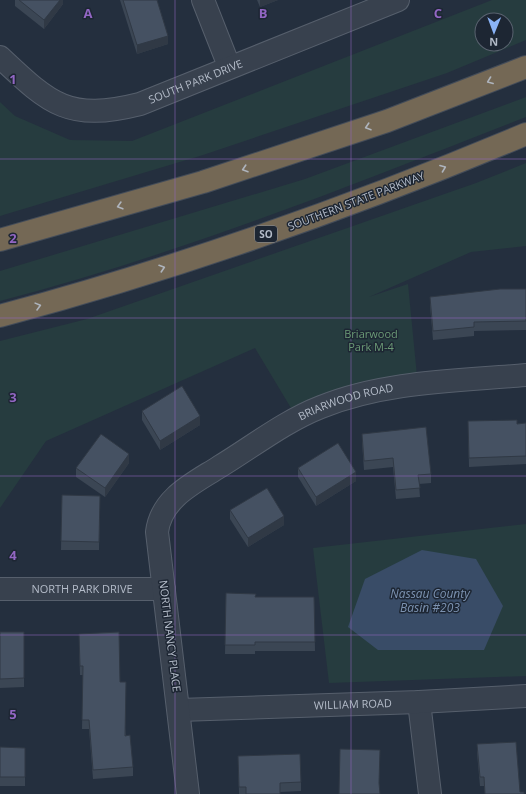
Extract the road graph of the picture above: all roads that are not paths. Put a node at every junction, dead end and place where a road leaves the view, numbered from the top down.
1 (203, 0) edge
2 (398, 0) edge
3 (0, 57) edge
4 (229, 66) junction
5 (526, 67) edge
6 (526, 134) edge
7 (0, 240) edge
8 (0, 316) edge
9 (526, 375) edge
10 (185, 489) joint
11 (0, 589) edge
12 (164, 589) junction
13 (526, 696) edge
14 (419, 702) junction
15 (179, 710) junction
16 (188, 794) edge
17 (430, 794) edge

1 - 4 street
2 - 4 street, SOUTH PARK DRIVE
3 - 4 street, SOUTH PARK DRIVE
5 -> 7 highway
8 -> 6 highway, SOUTHERN STATE PARKWAY / SO
9 - 10 street, BRIARWOOD ROAD
10 - 12 street, NORTH NANCY PLACE
11 - 12 street, NORTH PARK DRIVE
12 - 15 street, NORTH NANCY PLACE
13 - 14 street, WILLIAM ROAD
14 - 15 street, WILLIAM ROAD
14 - 17 street
15 - 16 street, NORTH NANCY PLACE

